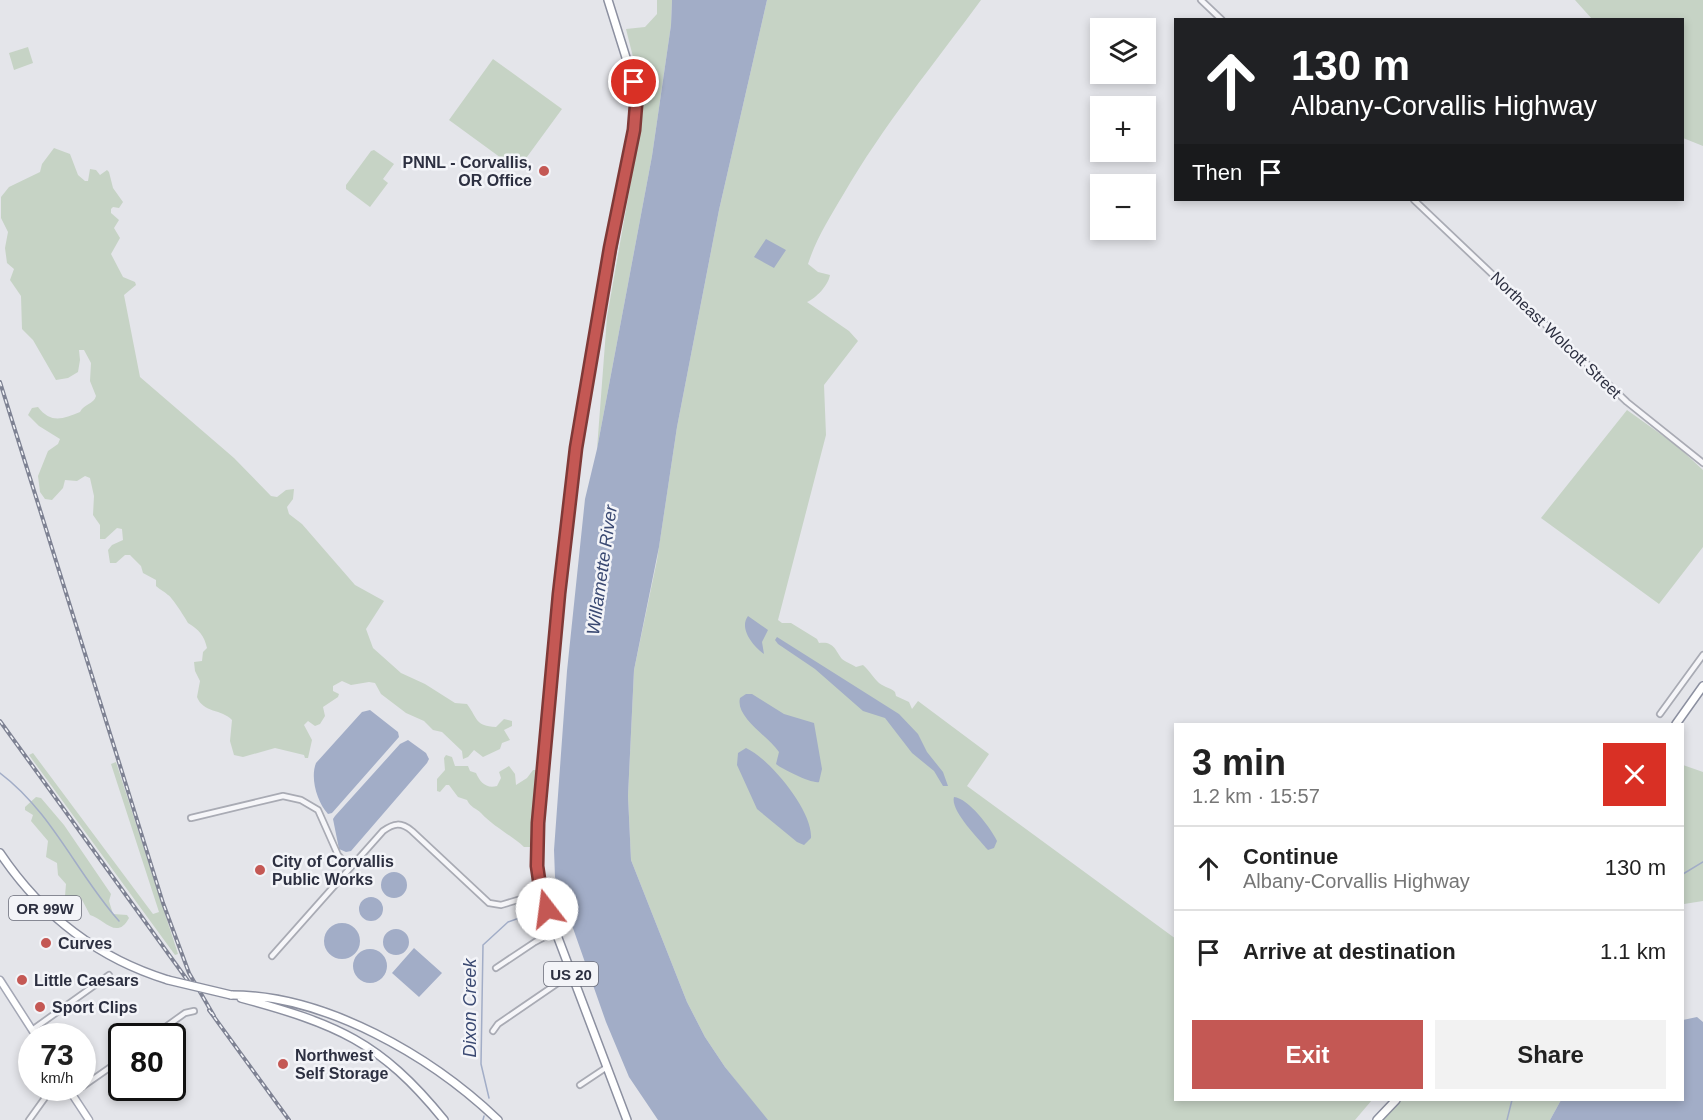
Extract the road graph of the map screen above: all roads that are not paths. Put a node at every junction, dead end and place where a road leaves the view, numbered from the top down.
1 (608, 0) edge
2 (1201, 0) edge
3 (1220, 18) edge
4 (1415, 201) edge
5 (1703, 463) edge
6 (1703, 655) edge
7 (1703, 686) edge
8 (1660, 714) dead end
9 (1677, 723) edge
10 (191, 818) dead end
11 (0, 853) edge
12 (350, 868) junction
13 (541, 893) junction
14 (554, 932) junction
15 (272, 956) dead end
16 (496, 968) dead end
17 (571, 974) junction
18 (109, 975) dead end
19 (0, 980) edge
20 (231, 995) junction
21 (194, 1011) dead end
22 (28, 1023) edge
23 (47, 1023) edge
24 (171, 1023) edge
25 (493, 1031) dead end
26 (607, 1067) junction
27 (580, 1085) dead end
28 (42, 1101) edge
29 (77, 1101) edge
30 (1395, 1101) edge
31 (28, 1120) edge
32 (89, 1120) edge
33 (444, 1120) edge
34 (498, 1120) edge
35 (627, 1120) edge
36 (1377, 1120) edge

1 - 13 highway, US 20
2 - 3 street
4 - 5 street, Northeast Wolcott Street
6 - 8 street
7 - 9 highway
10 - 12 street
11 - 20 highway, OR 99W, bridge
12 - 13 street
12 - 15 street
13 - 14 highway, US 20
14 - 16 street
14 - 17 highway, US 20
17 - 25 street
17 - 26 highway, US 20
18 - 23 street
19 - 22 main road
20 - 33 highway, OR 99W
20 - 34 highway, OR 99W
21 - 24 street
26 - 27 street
26 - 35 highway, US 20
28 - 31 street
29 - 32 main road
30 - 36 highway

